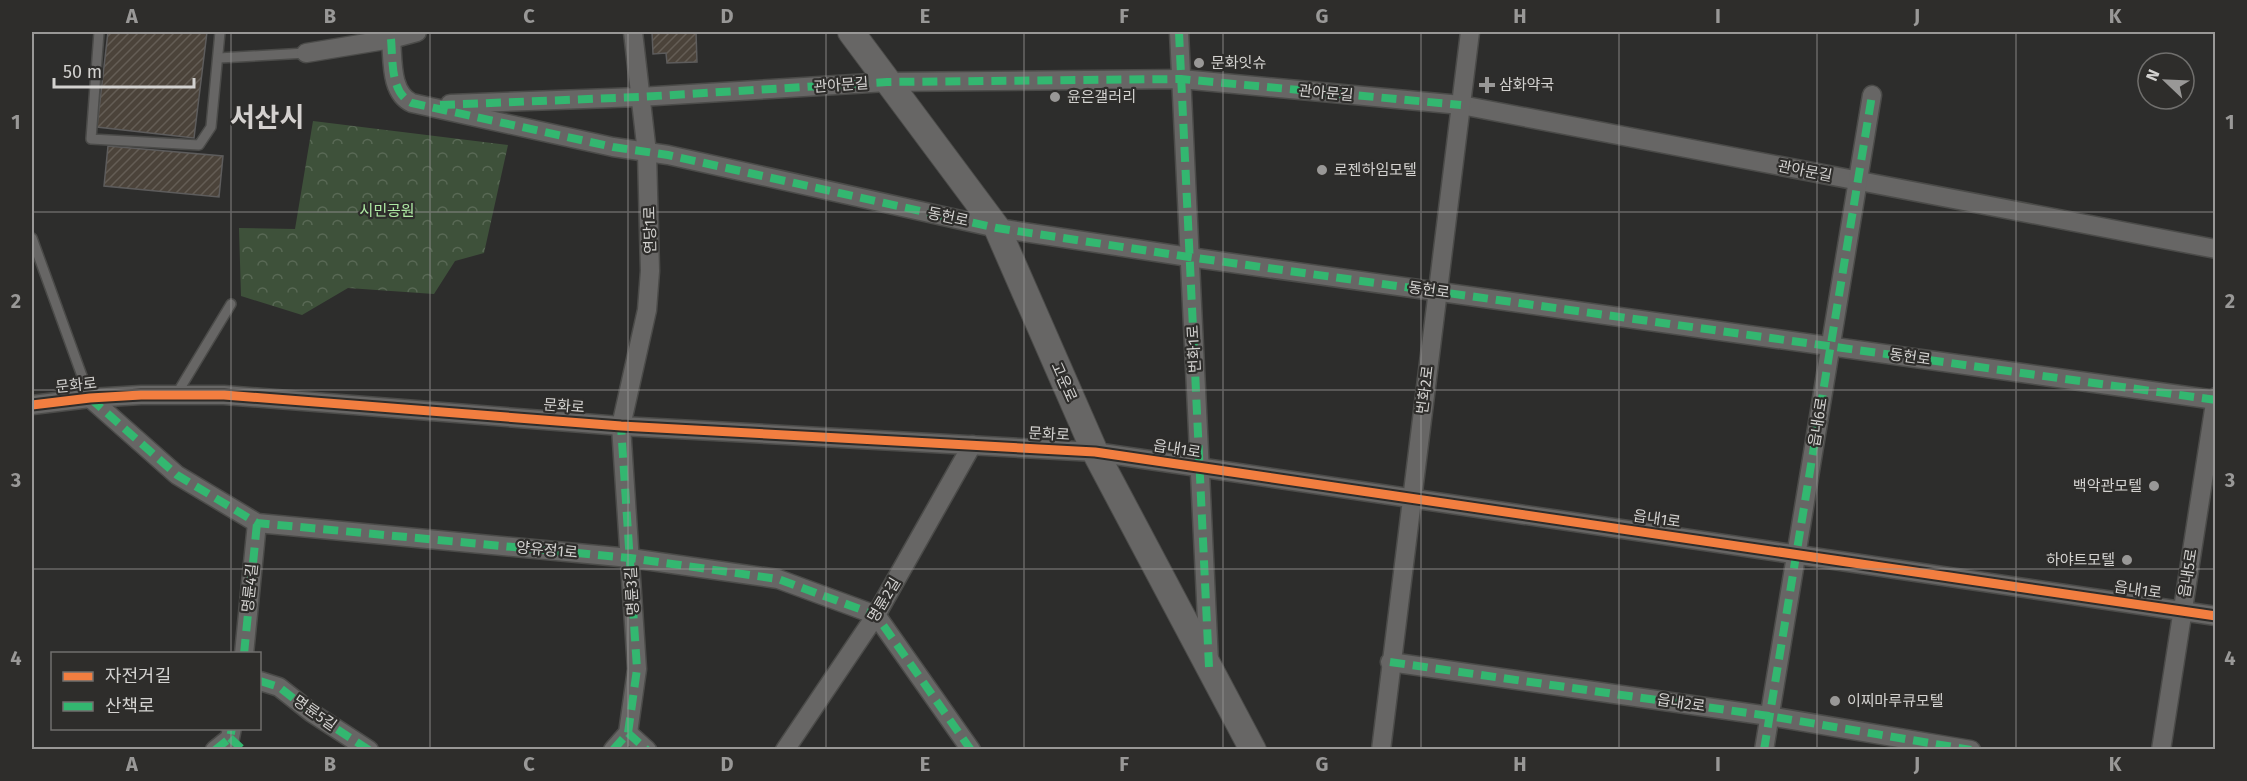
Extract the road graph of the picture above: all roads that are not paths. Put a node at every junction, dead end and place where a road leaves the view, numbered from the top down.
1 (99, 32) edge
2 (220, 32) edge
3 (417, 32) edge
4 (633, 32) edge
5 (850, 32) edge
6 (1179, 32) edge
7 (1470, 32) edge
8 (391, 39) junction
9 (306, 53) joint
10 (219, 58) junction
11 (1181, 79) junction
12 (887, 82) junction
13 (1872, 95) dead end
14 (639, 97) junction
15 (424, 105) junction
16 (1461, 105) junction
17 (647, 153) junction
18 (1858, 181) junction
19 (997, 228) junction
20 (32, 238) edge
21 (2216, 249) edge
22 (1189, 257) junction
23 (1437, 291) junction
24 (231, 304) dead end
25 (1831, 346) junction
26 (176, 395) junction
27 (90, 398) junction
28 (2215, 399) edge
29 (32, 405) edge
30 (621, 426) junction
31 (972, 445) junction
32 (1095, 452) junction
33 (1200, 468) junction
34 (1411, 498) junction
35 (257, 523) junction
36 (1796, 555) junction
37 (630, 558) junction
38 (2182, 612) junction
39 (876, 615) junction
40 (2216, 616) edge
41 (244, 652) edge
42 (1390, 662) junction
43 (1209, 667) junction
44 (261, 681) edge
45 (1769, 716) junction
46 (628, 733) junction
47 (235, 739) edge
48 (214, 750) edge
49 (369, 750) edge
50 (613, 750) edge
51 (647, 750) edge
52 (785, 750) edge
53 (971, 750) edge
54 (1253, 750) edge
55 (1381, 750) edge
56 (1764, 750) edge
57 (1971, 750) edge
58 (2161, 750) edge

1 - 10 lane
2 - 10 lane
3 - 8 street
4 - 14 street, 연당1로
5 - 12 street, 고운로
6 - 11 street, 번화1로
7 - 16 street, 번화2로
8 - 9 street
8 - 15 street
9 - 10 lane
11 - 12 street, 관아문길
11 - 16 street, 관아문길
11 - 22 street, 번화1로
12 - 14 street, 관아문길
12 - 19 street, 고운로
13 - 18 street, 읍내6로
14 - 15 street, 관아문길
14 - 17 street, 연당1로
15 - 17 street
16 - 18 street, 관아문길
16 - 23 street, 번화2로
17 - 19 street, 동헌로
17 - 30 street, 연당1로
18 - 21 street, 관아문길
18 - 25 street, 읍내6로
19 - 22 street, 동헌로
19 - 32 street, 고운로
20 - 27 lane
22 - 23 street, 동헌로
22 - 33 street, 번화1로
23 - 25 street, 동헌로
23 - 34 street, 번화2로
24 - 26 lane
25 - 28 street, 동헌로
25 - 36 street, 읍내6로
26 - 27 street, 문화로
26 - 30 street, 문화로
27 - 29 street, 문화로
27 - 35 street, 양유정1로
28 - 38 street, 읍내5로
30 - 31 street, 문화로
30 - 37 street, 명륜3길
31 - 32 street, 문화로
31 - 39 street, 명륜2길
32 - 33 street, 읍내1로
32 - 43 street, 고운로
33 - 34 street, 읍내1로
33 - 43 street, 번화1로
34 - 36 street, 읍내1로
34 - 42 street, 번화2로
35 - 37 street, 양유정1로
35 - 41 street, 명륜4길
36 - 38 street, 읍내1로
36 - 45 street, 읍내6로
37 - 39 street, 양유정1로
37 - 46 street, 명륜3길
38 - 40 street, 읍내1로
38 - 58 street, 읍내5로
39 - 52 street, 명륜2길
39 - 53 street
42 - 45 street, 읍내2로
42 - 55 street, 번화2로
43 - 54 street, 고운로
44 - 49 street, 명륜5길
45 - 56 street, 읍내6로
45 - 57 street, 읍내2로
46 - 50 street
46 - 51 street
47 - 48 street

